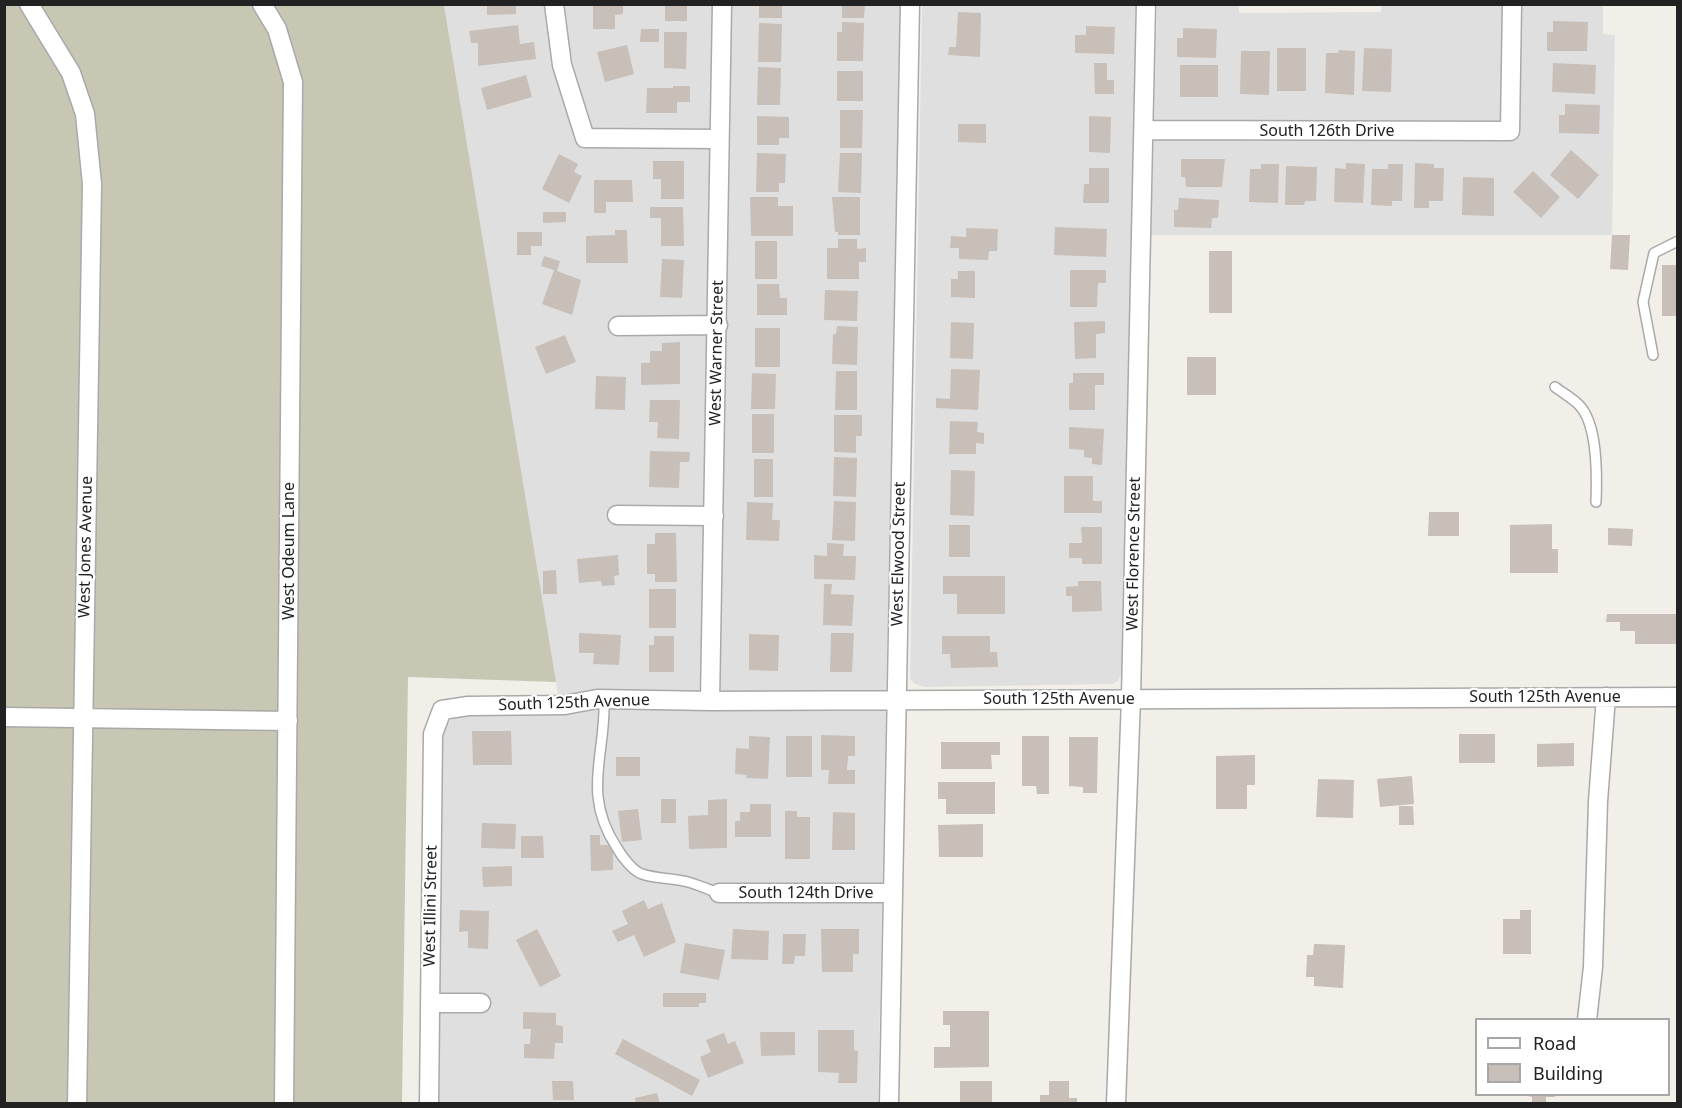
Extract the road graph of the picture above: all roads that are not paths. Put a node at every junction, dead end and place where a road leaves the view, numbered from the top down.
1 (29, 4) edge
2 (262, 4) edge
3 (554, 4) edge
4 (722, 4) edge
5 (910, 4) edge
6 (1146, 4) edge
7 (1512, 4) edge
8 (1144, 130) junction
9 (719, 139) junction
10 (1677, 241) edge
11 (718, 325) junction
12 (618, 326) dead end
13 (1653, 355) dead end
14 (1556, 387) dead end
15 (1596, 502) dead end
16 (617, 515) dead end
17 (714, 516) junction
18 (1606, 697) junction
19 (1677, 697) edge
20 (1131, 698) junction
21 (604, 700) junction
22 (896, 700) junction
23 (710, 701) junction
24 (442, 710) joint
25 (4, 717) edge
26 (83, 718) junction
27 (288, 721) junction
28 (719, 893) joint
29 (892, 893) junction
30 (481, 1002) dead end
31 (430, 1003) junction
32 (1587, 1018) edge
33 (77, 1104) edge
34 (284, 1104) edge
35 (429, 1104) edge
36 (889, 1104) edge
37 (1116, 1104) edge

1 - 26 street, West Jones Avenue
2 - 27 street, West Odeum Lane
3 - 9 street
4 - 9 street, West Warner Street
5 - 22 street, West Elwood Street
6 - 8 street, West Florence Street
7 - 8 street, South 126th Drive
8 - 20 street, West Florence Street
9 - 11 street, West Warner Street
10 - 13 lane
11 - 12 street
11 - 17 street, West Warner Street
14 - 15 lane
16 - 17 street
17 - 23 street, West Warner Street
18 - 19 street, South 125th Avenue
18 - 20 street, South 125th Avenue
18 - 32 street
20 - 22 street, South 125th Avenue
20 - 37 street, West Florence Street
21 - 23 street, South 125th Avenue
21 - 24 street, South 125th Avenue
21 - 28 lane
22 - 23 street, South 125th Avenue
22 - 29 street, West Elwood Street
24 - 31 street, West Illini Street
25 - 26 street
26 - 27 street
26 - 33 street, West Jones Avenue
27 - 34 street, West Odeum Lane
28 - 29 street, South 124th Drive
29 - 36 street, West Elwood Street
30 - 31 street
31 - 35 street, West Illini Street

